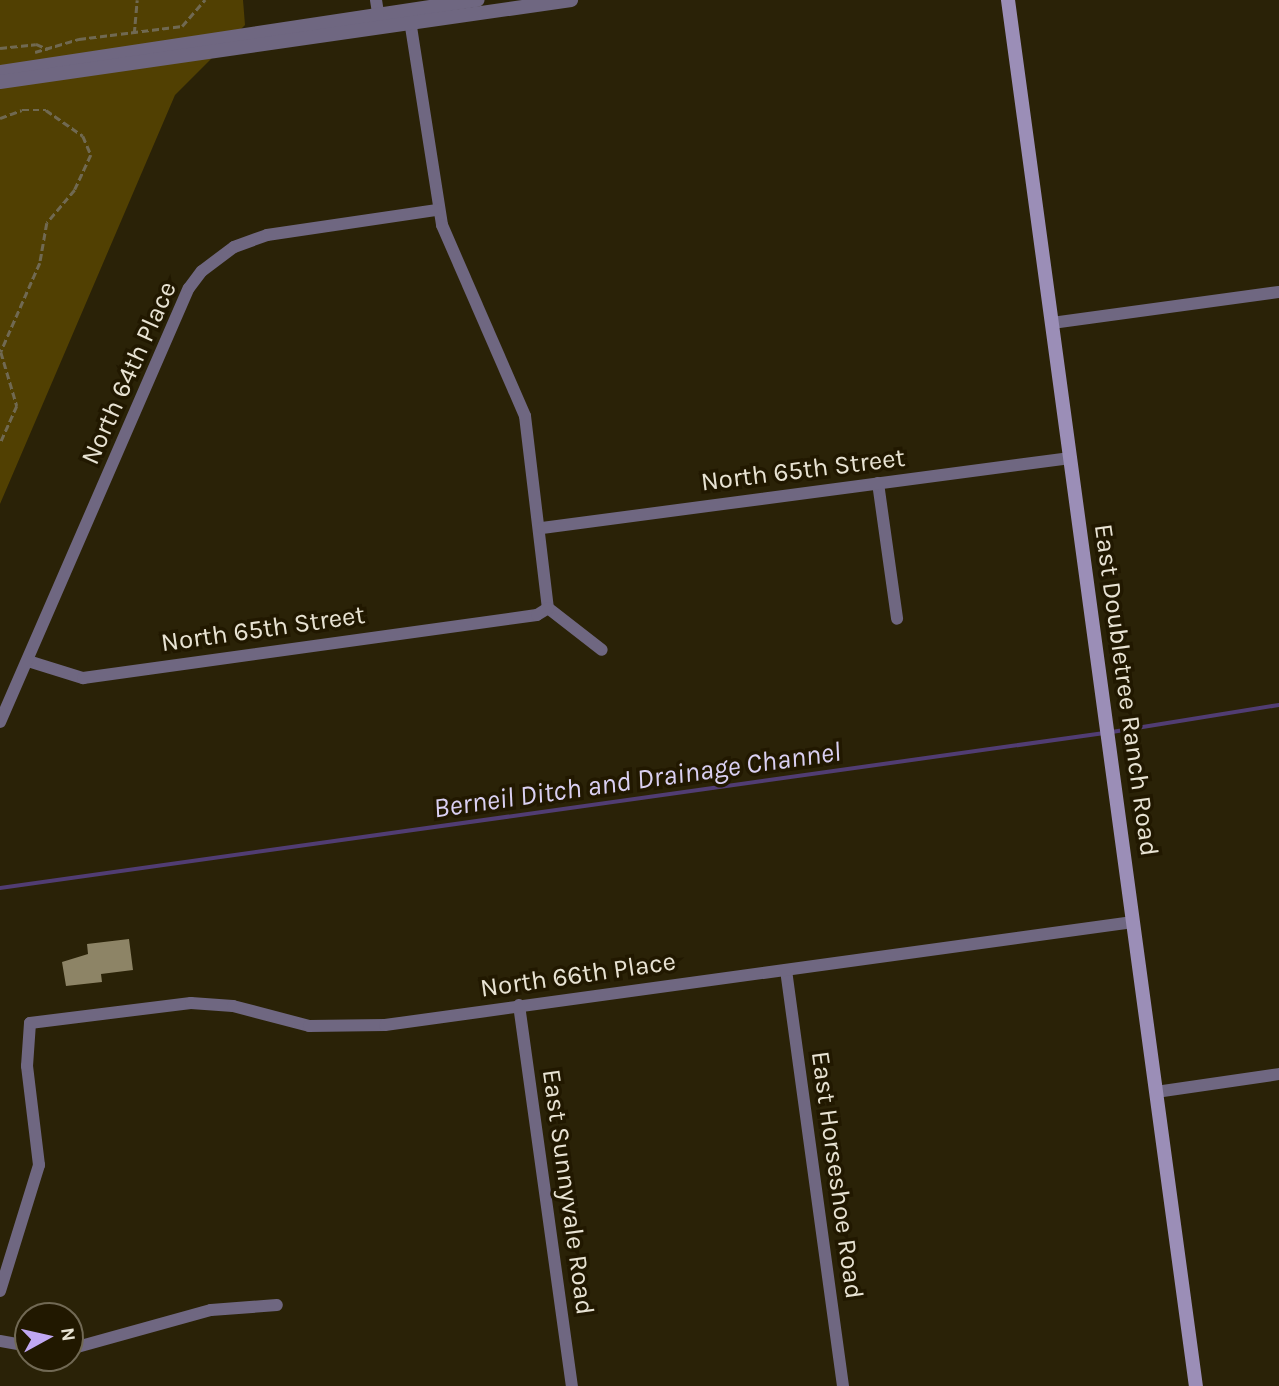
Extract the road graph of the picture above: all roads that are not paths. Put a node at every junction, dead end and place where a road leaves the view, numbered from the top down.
1 (478, 0) edge
2 (570, 0) edge
3 (1009, 0) edge
4 (377, 7) edge
5 (409, 10) junction
6 (411, 25) junction
7 (380, 29) junction
8 (0, 72) edge
9 (0, 82) edge
10 (438, 210) junction
11 (1279, 292) edge
12 (1052, 323) junction
13 (1070, 458) junction
14 (878, 483) junction
15 (541, 528) junction
16 (548, 608) junction
17 (897, 620) dead end
18 (602, 650) dead end
19 (28, 661) junction
20 (0, 722) edge
21 (1133, 922) junction
22 (786, 970) junction
23 (519, 1005) junction
24 (1279, 1074) edge
25 (1156, 1093) junction
26 (0, 1291) edge
27 (277, 1305) dead end
28 (84, 1345) edge
29 (572, 1386) edge
30 (843, 1386) edge
31 (1196, 1386) edge

1 - 5 street
2 - 6 street
3 - 12 main road, East Doubletree Ranch Road
4 - 5 street
4 - 7 street
4 - 8 street
5 - 6 street
6 - 7 street
6 - 10 street
7 - 9 street
10 - 15 street
10 - 19 street, North 64th Place
11 - 12 street
12 - 13 main road, East Doubletree Ranch Road
13 - 14 street, North 65th Street
13 - 21 main road, East Doubletree Ranch Road
14 - 15 street, North 65th Street
14 - 17 street
15 - 16 street
16 - 18 street
16 - 19 street, North 65th Street
19 - 20 street, North 64th Place
21 - 22 street, North 66th Place
21 - 25 main road, East Doubletree Ranch Road
22 - 23 street, North 66th Place
22 - 30 street, East Horseshoe Road
23 - 26 street, North 66th Place
23 - 29 street, East Sunnyvale Road
24 - 25 street
25 - 31 main road, East Doubletree Ranch Road
27 - 28 street

